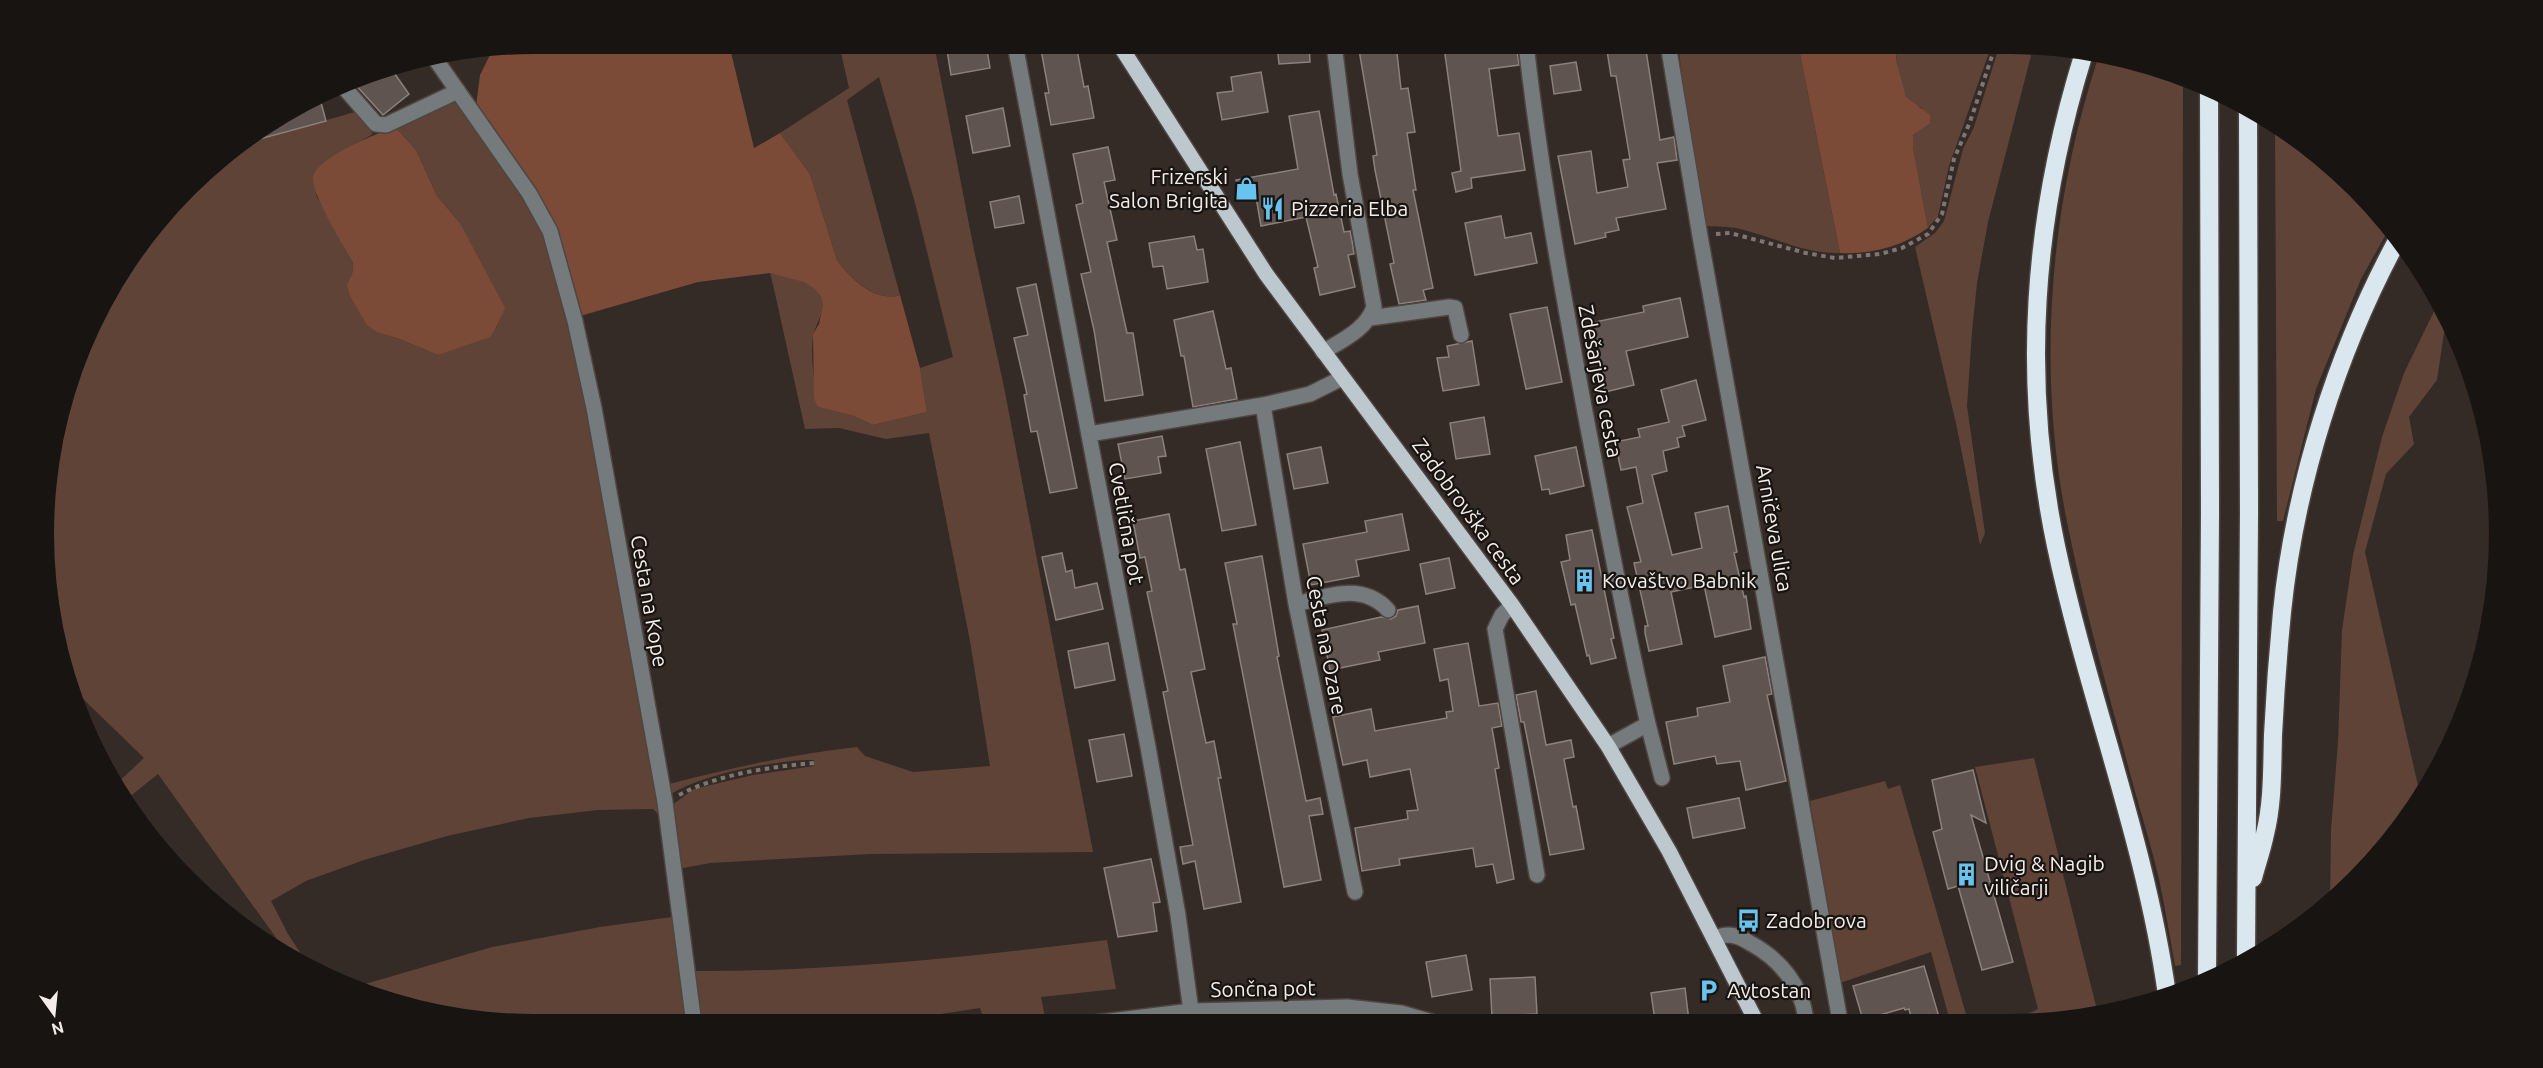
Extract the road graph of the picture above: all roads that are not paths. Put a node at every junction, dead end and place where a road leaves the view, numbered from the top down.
1 (1017, 54) edge
2 (1125, 54) edge
3 (1335, 54) edge
4 (1527, 54) edge
5 (1670, 54) edge
6 (2082, 60) edge
7 (438, 63) edge
8 (458, 91) junction
9 (348, 92) edge
10 (2209, 98) edge
11 (2248, 118) edge
12 (2394, 247) edge
13 (1370, 318) junction
14 (1461, 335) dead end
15 (1323, 352) junction
16 (1342, 378) junction
17 (1263, 405) junction
18 (1089, 434) junction
19 (1296, 604) junction
20 (1512, 605) junction
21 (1388, 610) dead end
22 (1648, 724) junction
23 (1608, 746) junction
24 (1662, 778) dead end
25 (1537, 875) dead end
26 (1355, 892) dead end
27 (2246, 900) junction
28 (1714, 938) junction
29 (2246, 952) edge
30 (2207, 970) edge
31 (2166, 988) edge
32 (1191, 1011) junction
33 (693, 1014) edge
34 (1171, 1014) edge
35 (1404, 1014) edge
36 (1752, 1014) edge
37 (1805, 1014) edge
38 (1839, 1014) edge

1 - 18 street, Cvetlična pot
2 - 15 main road, Zadobrovška cesta
3 - 13 street
4 - 22 street, Zdešarjeva cesta
5 - 38 street, Arničeva ulica
6 - 31 highway
7 - 8 street, Cesta na Kope
8 - 9 street
8 - 33 street, Cesta na Kope
10 - 30 highway
11 - 27 highway
12 - 27 highway
13 - 14 street
13 - 15 street
15 - 16 main road, Zadobrovška cesta
16 - 17 street
16 - 20 main road, Zadobrovška cesta
17 - 18 street
17 - 19 street, Cesta na Ozare
18 - 32 street, Cvetlična pot
19 - 21 street
19 - 26 street, Cesta na Ozare
20 - 23 main road, Zadobrovška cesta
20 - 25 street
22 - 23 street
22 - 24 street, Zdešarjeva cesta
23 - 28 main road, Zadobrovška cesta
27 - 29 highway
28 - 36 main road, Zadobrovška cesta
28 - 37 street
32 - 34 street, Sončna pot
32 - 35 street, Sončna pot

